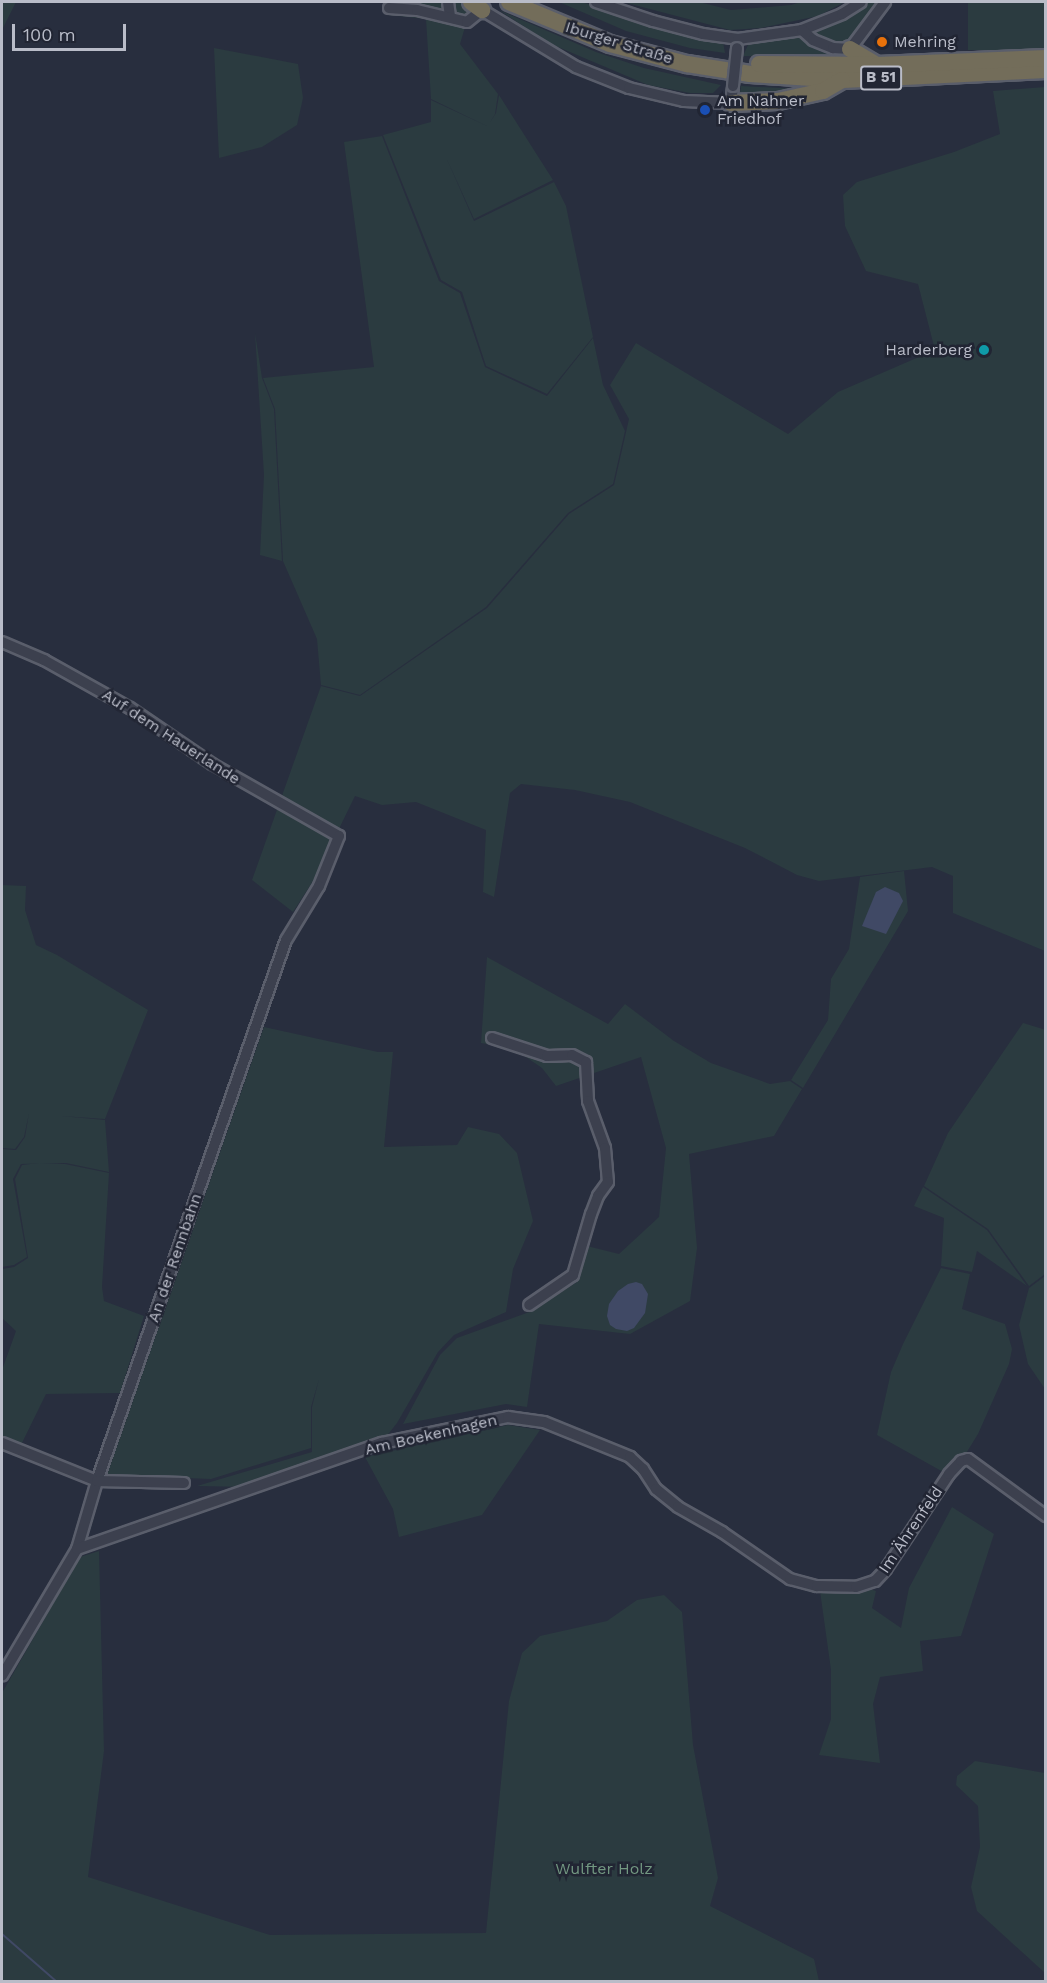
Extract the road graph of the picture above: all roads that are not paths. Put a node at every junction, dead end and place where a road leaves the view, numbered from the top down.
1 (448, 2) edge
2 (509, 2) edge
3 (532, 2) edge
4 (596, 2) edge
5 (861, 2) edge
6 (885, 2) edge
7 (477, 6) edge
8 (388, 8) dead end
9 (450, 17) junction
10 (802, 30) junction
11 (738, 43) junction
12 (850, 49) junction
13 (1046, 58) edge
14 (877, 65) junction
15 (1013, 66) junction
16 (1046, 70) edge
17 (843, 80) junction
18 (732, 94) junction
19 (2, 642) edge
20 (339, 836) joint
21 (492, 1038) dead end
22 (529, 1305) dead end
23 (2, 1443) edge
24 (97, 1481) junction
25 (184, 1483) dead end
26 (1046, 1516) edge
27 (77, 1550) junction
28 (757, 1556) joint
29 (2, 1676) edge

1 - 9 street
2 - 17 highway, Iburger Straße / B 51
3 - 14 highway, Iburger Straße / B 51
4 - 11 street, Iburger Straße
5 - 10 street, Iburger Straße
6 - 12 street
7 - 9 street, Iburger Straße
7 - 18 street, Iburger Straße
8 - 9 street, Iburger Straße
10 - 11 street, Iburger Straße
10 - 12 street
11 - 18 street, bridge
12 - 14 highway
13 - 15 highway, B 51
14 - 15 highway, Iburger Straße / B 51
15 - 16 highway, B 51
15 - 17 highway, Iburger Straße / B 51
17 - 18 highway
19 - 20 street, Auf dem Hauerlande
20 - 24 street, An der Rennbahn
21 - 22 street
23 - 24 street
24 - 25 street
24 - 27 street, An der Rennbahn
26 - 28 street, Im Ährenfeld
27 - 28 street, Am Boekenhagen
27 - 29 street, An der Rennbahn

